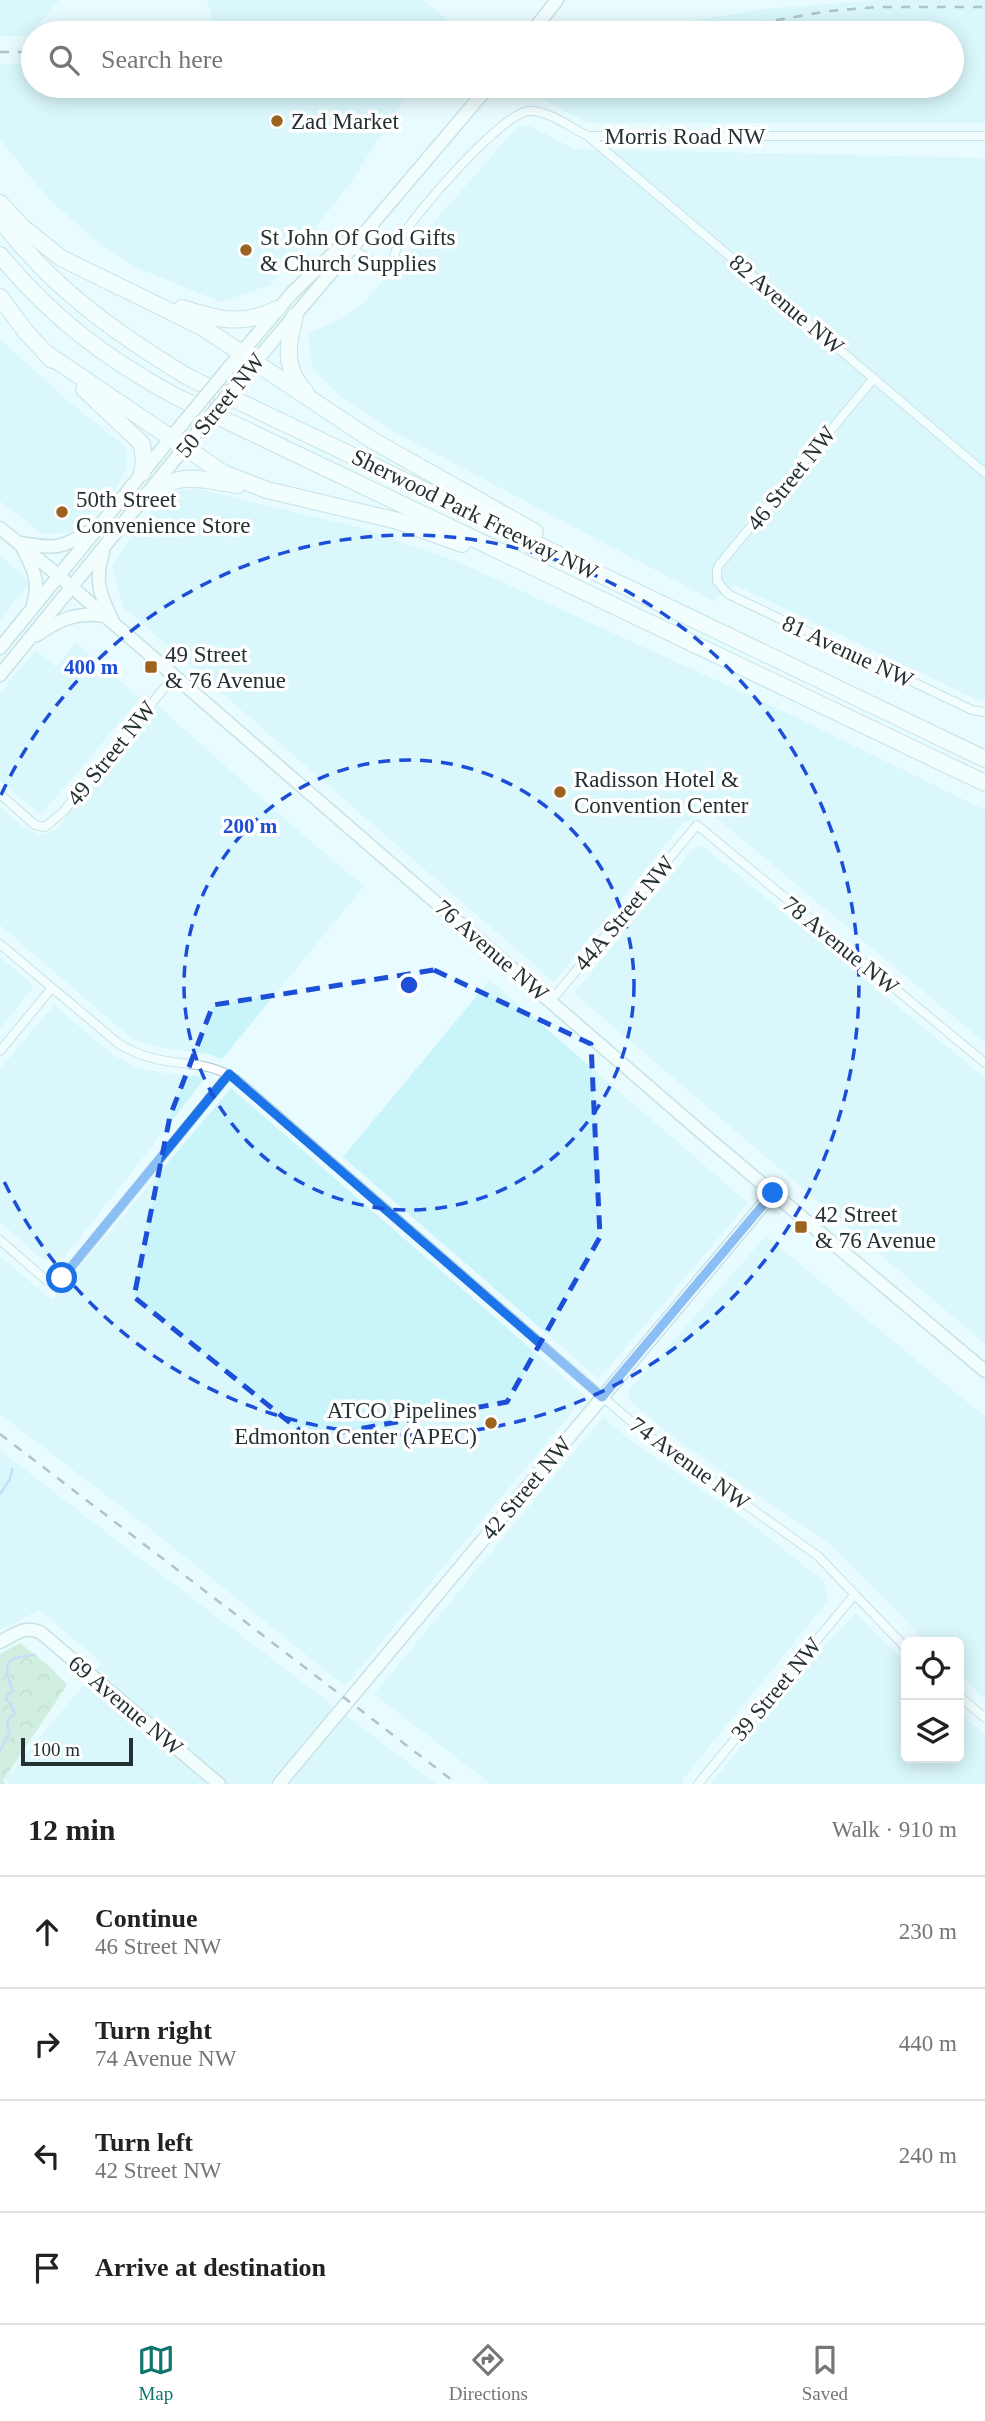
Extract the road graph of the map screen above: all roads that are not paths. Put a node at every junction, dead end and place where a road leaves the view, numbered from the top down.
1 (555, 3) edge
2 (541, 21) edge
3 (479, 98) edge
4 (588, 136) junction
5 (985, 136) edge
6 (0, 203) edge
7 (0, 219) edge
8 (348, 245) junction
9 (0, 255) edge
10 (0, 297) edge
11 (153, 302) junction
12 (277, 309) junction
13 (295, 316) junction
14 (47, 354) junction
15 (240, 354) junction
16 (255, 363) junction
17 (874, 378) junction
18 (314, 403) junction
19 (171, 439) junction
20 (185, 448) junction
21 (142, 473) junction
22 (985, 473) edge
23 (267, 489) junction
24 (145, 497) junction
25 (100, 525) junction
26 (0, 528) edge
27 (19, 544) junction
28 (105, 546) junction
29 (512, 558) junction
30 (586, 567) junction
31 (59, 576) junction
32 (717, 581) joint
33 (71, 588) junction
34 (32, 608) junction
35 (105, 616) junction
36 (116, 625) junction
37 (28, 641) junction
38 (0, 648) edge
39 (0, 675) edge
40 (174, 676) junction
41 (985, 712) edge
42 (985, 759) edge
43 (985, 783) edge
44 (0, 794) edge
45 (697, 825) joint
46 (0, 944) edge
47 (51, 989) junction
48 (551, 1001) junction
49 (0, 1051) edge
50 (985, 1063) edge
51 (229, 1074) junction
52 (773, 1193) junction
53 (0, 1240) edge
54 (985, 1371) edge
55 (602, 1397) junction
56 (855, 1594) junction
57 (0, 1642) edge
58 (901, 1643) edge
59 (964, 1700) edge
60 (985, 1718) edge
61 (219, 1784) edge
62 (279, 1784) edge
63 (698, 1784) edge

1 - 2 street
3 - 8 street, 50 Street NW
4 - 5 street, Morris Road NW
4 - 8 street, Morris Road NW
4 - 17 street, 82 Avenue NW
6 - 11 highway
7 - 30 highway, Sherwood Park Freeway NW
8 - 12 street, 50 Street NW
8 - 13 street, 50 Street NW
9 - 29 highway, Sherwood Park Freeway NW
10 - 14 highway
11 - 12 highway
11 - 15 highway
12 - 15 street, 50 Street NW
13 - 16 street, 50 Street NW
13 - 18 highway
14 - 19 highway
14 - 21 highway
15 - 16 highway
15 - 19 street, 50 Street NW, bridge
16 - 18 highway
16 - 20 street, 50 Street NW, bridge
17 - 22 street, 82 Avenue NW
17 - 32 street, 46 Street NW
18 - 30 highway
19 - 20 highway
19 - 21 street, 50 Street NW
20 - 23 highway
20 - 24 street, 50 Street NW
21 - 25 street, 50 Street NW
23 - 24 highway
23 - 29 highway
24 - 28 street, 50 Street NW
25 - 27 street
25 - 31 street, 50 Street NW
26 - 27 street, 76 Avenue NW
27 - 31 street, 76 Avenue NW
27 - 34 street
28 - 33 street, 50 Street NW
28 - 36 street
29 - 43 highway, Sherwood Park Freeway NW
30 - 42 highway, Sherwood Park Freeway NW
31 - 33 street, 76 Avenue NW
31 - 34 street, 50 Street NW
32 - 41 street, 81 Avenue NW
33 - 35 street, 76 Avenue NW
33 - 37 street, 50 Street NW
34 - 38 street, 50 Street NW
35 - 36 street, 76 Avenue NW
35 - 37 street
36 - 40 street, 76 Avenue NW
37 - 39 street, 50 Street NW
40 - 44 street, 49 Street NW
40 - 48 street, 76 Avenue NW
45 - 48 street, 44A Street NW
45 - 50 street, 78 Avenue NW
46 - 47 street, 74 Avenue NW
47 - 49 street
47 - 51 street, 74 Avenue NW
48 - 52 street, 76 Avenue NW
51 - 53 street
51 - 55 street, 74 Avenue NW
52 - 54 street, 76 Avenue NW
52 - 55 street, 42 Street NW
55 - 56 street, 74 Avenue NW
55 - 62 street, 42 Street NW
56 - 58 street, 74 Avenue NW
56 - 63 street, 39 Street NW
57 - 61 street, 69 Avenue NW
59 - 60 street

